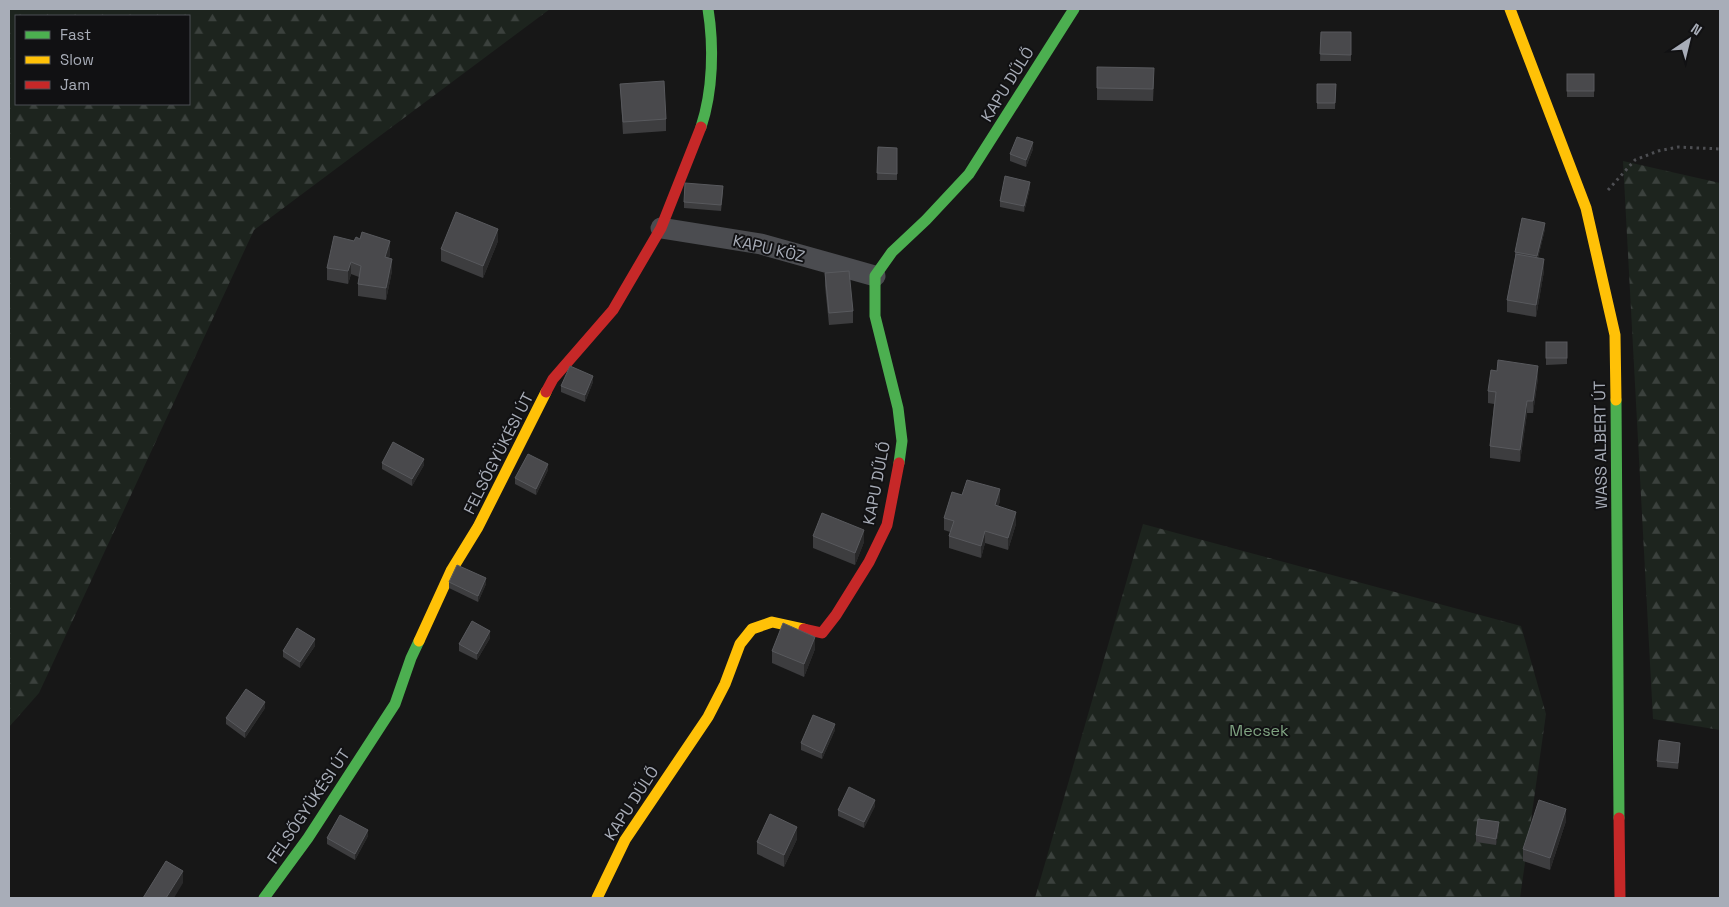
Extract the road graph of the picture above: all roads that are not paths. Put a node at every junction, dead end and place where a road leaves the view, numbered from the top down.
1 (708, 9) edge
2 (1074, 9) edge
3 (1510, 9) edge
4 (661, 228) junction
5 (875, 276) junction
6 (264, 898) edge
7 (597, 898) edge
8 (1620, 898) edge

1 - 4 street, FELSŐGYÜKÉSI ÚT
2 - 5 street, KAPU DŰLŐ
3 - 8 street, WASS ALBERT ÚT
4 - 5 street, KAPU KÖZ
4 - 6 street, FELSŐGYÜKÉSI ÚT
5 - 7 street, KAPU DŰLŐ

